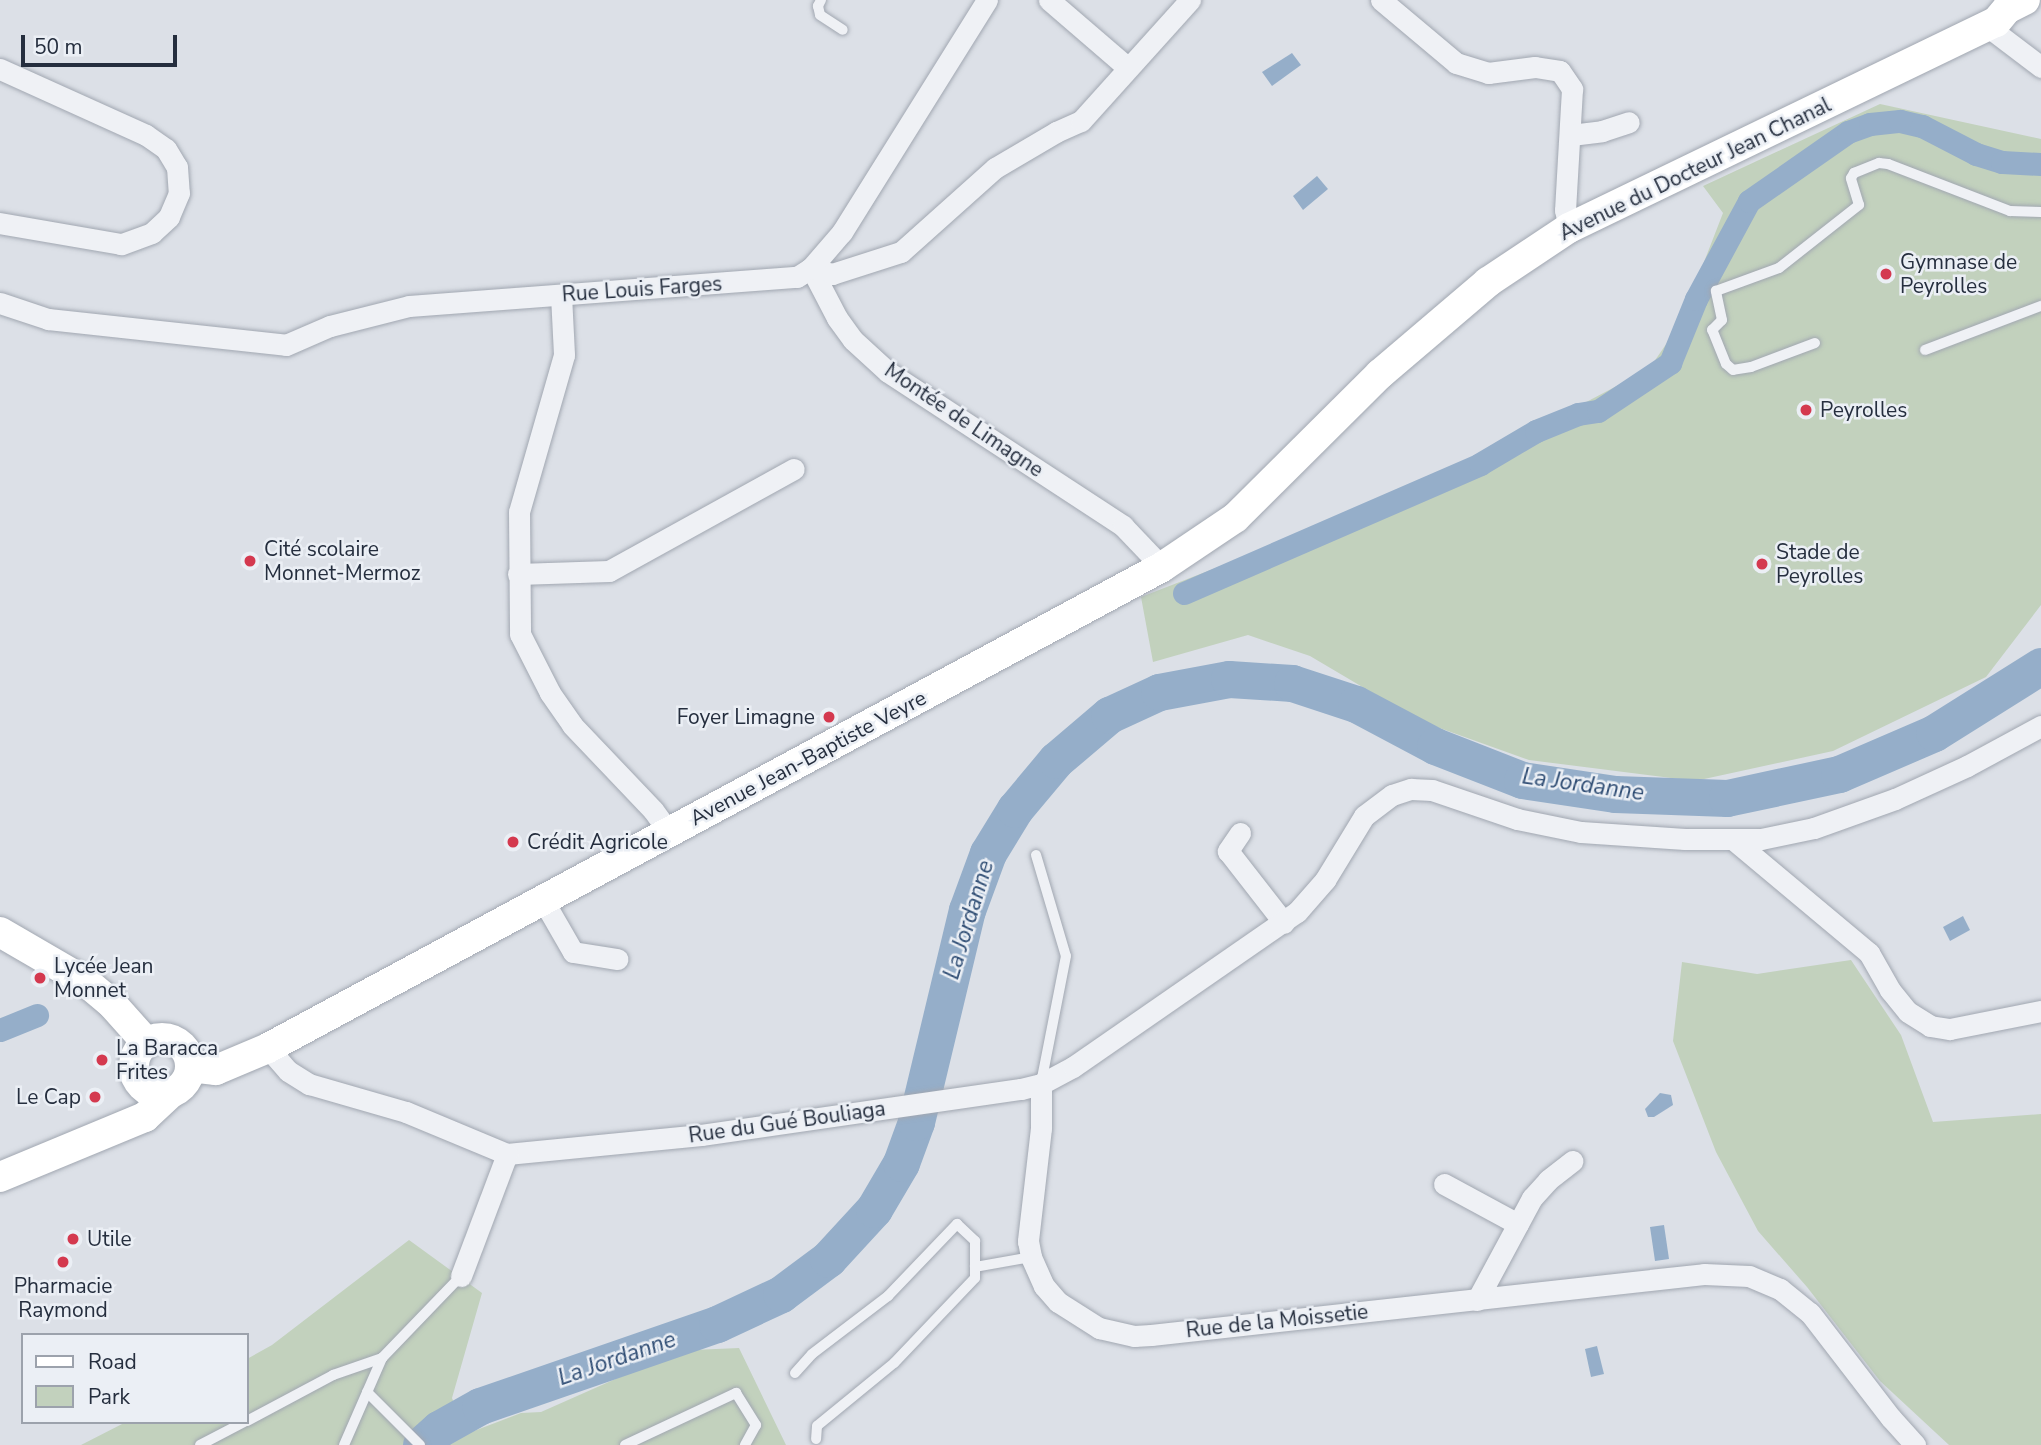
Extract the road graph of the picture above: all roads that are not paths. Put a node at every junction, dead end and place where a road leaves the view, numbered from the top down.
1 (821, 0) edge
2 (987, 0) edge
3 (1049, 0) edge
4 (1191, 0) edge
5 (1381, 0) edge
6 (2025, 0) edge
7 (2041, 10) edge
8 (1991, 24) junction
9 (843, 30) dead end
10 (1127, 67) junction
11 (2041, 67) edge
12 (0, 69) edge
13 (1629, 121) dead end
14 (1571, 135) junction
15 (2041, 212) edge
16 (0, 223) edge
17 (1569, 228) junction
18 (811, 268) junction
19 (561, 295) junction
20 (0, 303) edge
21 (2041, 306) edge
22 (1815, 343) dead end
23 (1925, 350) dead end
24 (794, 469) dead end
25 (1162, 567) junction
26 (518, 574) junction
27 (2041, 726) edge
28 (669, 832) junction
29 (1240, 833) dead end
30 (1735, 841) junction
31 (1036, 855) dead end
32 (544, 900) junction
33 (1284, 923) junction
34 (0, 932) edge
35 (617, 959) dead end
36 (2041, 1011) edge
37 (146, 1042) junction
38 (268, 1048) junction
39 (190, 1067) junction
40 (1041, 1083) junction
41 (158, 1090) junction
42 (507, 1154) junction
43 (1572, 1161) dead end
44 (0, 1177) edge
45 (1444, 1184) dead end
46 (1518, 1224) junction
47 (1031, 1257) junction
48 (975, 1267) junction
49 (461, 1276) joint
50 (1477, 1300) junction
51 (382, 1358) junction
52 (795, 1373) dead end
53 (367, 1392) junction
54 (248, 1419) edge
55 (239, 1424) edge
56 (816, 1439) dead end
57 (200, 1445) edge
58 (344, 1445) edge
59 (419, 1445) edge
60 (625, 1445) edge
61 (745, 1445) edge
62 (1915, 1445) edge

1 - 9 lane
2 - 18 street
3 - 10 street
4 - 10 street, Rue Louis Farges
5 - 14 street
6 - 8 main road, Avenue du Docteur Jean Chanal
7 - 8 main road, Avenue du Docteur Jean Chanal
8 - 11 street
8 - 17 main road, Avenue du Docteur Jean Chanal
10 - 18 street, Rue Louis Farges
12 - 16 street
13 - 14 street
14 - 17 street
15 - 22 lane
17 - 25 main road, Avenue du Docteur Jean Chanal
18 - 19 street, Rue Louis Farges
18 - 25 street, Montée de Limagne
19 - 20 street, Rue Louis Farges
19 - 26 street
21 - 23 lane
24 - 26 street
25 - 28 main road, Avenue Jean-Baptiste Veyre
26 - 28 street
27 - 30 street, Rue du Gué Bouliaga
28 - 32 main road, Avenue Jean-Baptiste Veyre
29 - 33 street
30 - 33 street, Rue du Gué Bouliaga
30 - 36 street
31 - 40 lane
32 - 35 street
32 - 38 main road, Avenue Jean-Baptiste Veyre
33 - 40 street, Rue du Gué Bouliaga
34 - 37 main road
37 - 39 main road
37 - 41 main road
38 - 39 main road, Avenue Jean-Baptiste Veyre
38 - 42 street, Rue du Gué Bouliaga
39 - 41 main road
40 - 42 street, Rue du Gué Bouliaga
40 - 47 street, Rue de la Moissetie
41 - 44 main road
42 - 49 street
43 - 46 street
45 - 46 street
46 - 50 street
47 - 48 lane
47 - 50 street, Rue de la Moissetie
48 - 52 lane
48 - 56 lane
49 - 51 lane
50 - 62 street, Rue de la Moissetie
51 - 53 lane
51 - 54 lane
53 - 58 lane
53 - 59 lane
55 - 57 lane
60 - 61 lane

